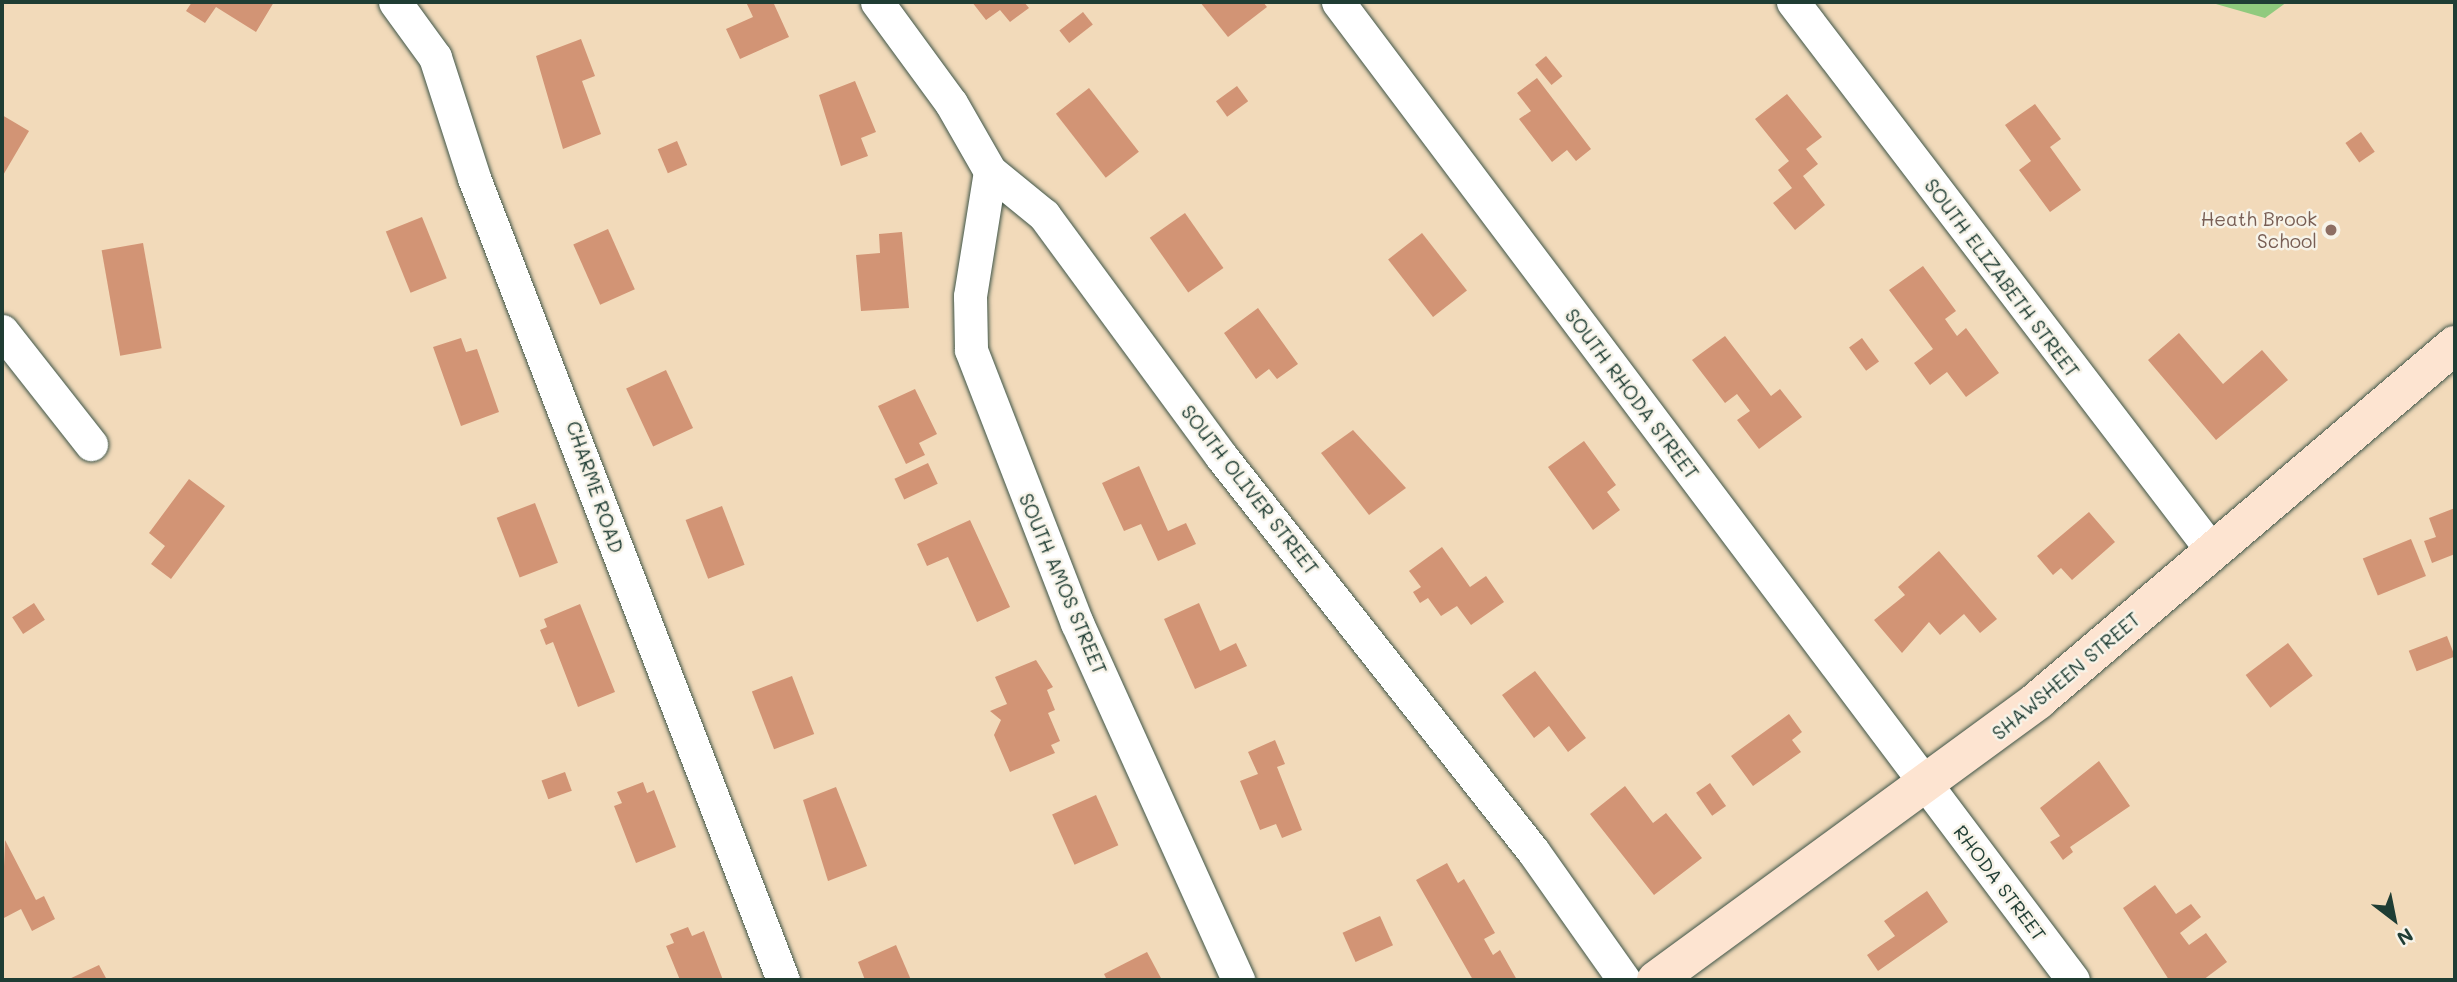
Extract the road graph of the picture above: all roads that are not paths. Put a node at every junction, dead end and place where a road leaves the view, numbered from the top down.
1 (395, 2) edge
2 (877, 2) edge
3 (1338, 2) edge
4 (1793, 2) edge
5 (990, 170) junction
6 (2, 331) edge
7 (2452, 353) edge
8 (91, 444) dead end
9 (2213, 552) junction
10 (1927, 786) junction
11 (783, 980) edge
12 (1238, 980) edge
13 (1624, 980) edge
14 (1656, 980) edge
15 (2073, 980) edge

1 - 11 street, CHARME ROAD
2 - 5 street, SOUTH OLIVER STREET
3 - 10 street, SOUTH RHODA STREET
4 - 9 street, SOUTH ELIZABETH STREET
5 - 12 street, SOUTH AMOS STREET
5 - 13 street, SOUTH OLIVER STREET
6 - 8 street
7 - 9 main road, SHAWSHEEN STREET
9 - 10 main road, SHAWSHEEN STREET
10 - 14 main road, SHAWSHEEN STREET
10 - 15 street, RHODA STREET

